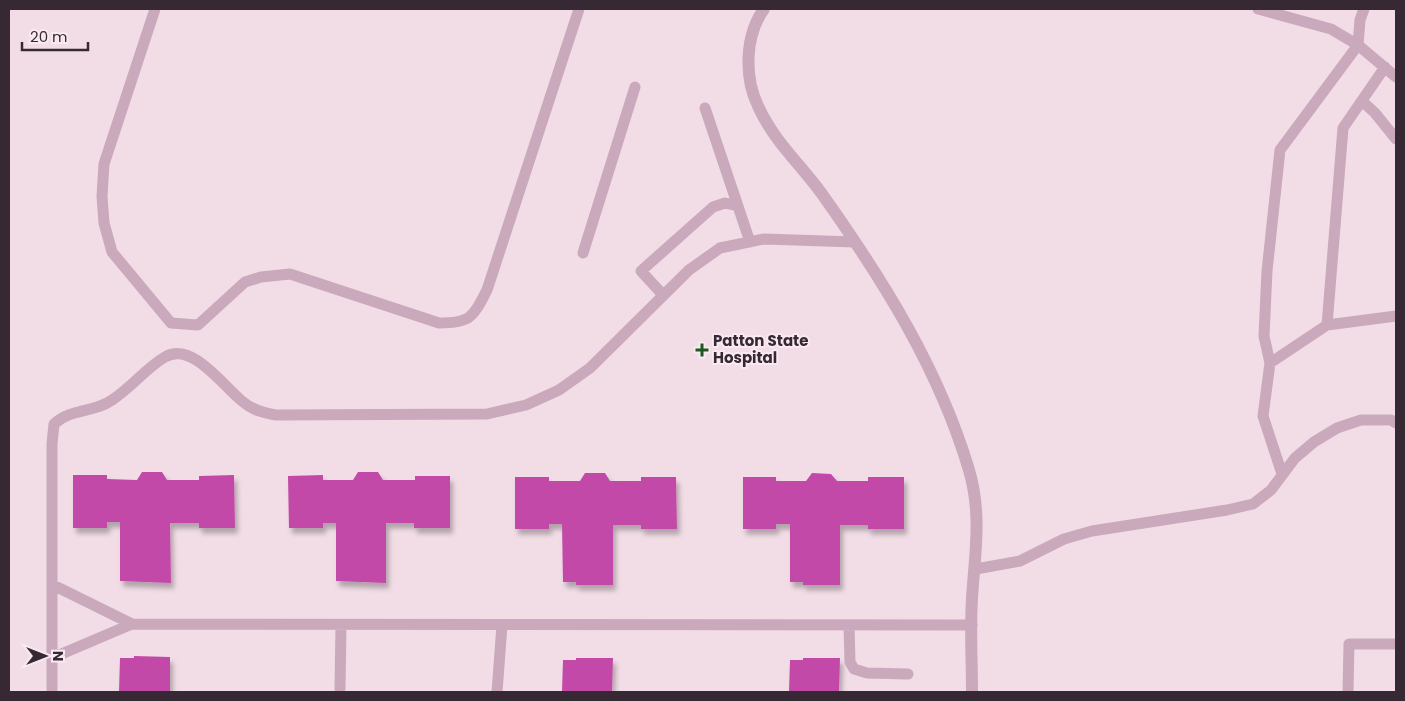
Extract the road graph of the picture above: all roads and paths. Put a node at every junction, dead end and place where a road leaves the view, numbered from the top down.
1 (155, 9) edge
2 (580, 9) edge
3 (764, 9) edge
4 (1258, 9) edge
5 (1364, 9) edge
6 (1358, 45) junction
7 (1385, 67) junction
8 (1396, 77) edge
9 (635, 87) dead end
10 (1362, 101) junction
11 (705, 108) dead end
12 (1396, 139) edge
13 (738, 206) junction
14 (750, 242) junction
15 (855, 242) junction
16 (583, 253) dead end
17 (663, 295) junction
18 (1396, 316) edge
19 (1327, 325) junction
20 (1270, 363) junction
21 (1395, 421) edge
22 (1282, 474) junction
23 (976, 569) junction
24 (53, 585) junction
25 (132, 624) junction
26 (341, 625) junction
27 (502, 625) junction
28 (849, 625) junction
29 (972, 625) junction
30 (1396, 644) edge
31 (52, 658) junction
32 (908, 674) dead end
33 (340, 689) dead end
34 (497, 690) edge
35 (52, 692) edge
36 (972, 692) edge
37 (1348, 692) edge

1 - 2 lane
3 - 15 street
4 - 6 lane
5 - 6 lane
6 - 7 lane
6 - 20 lane
7 - 8 lane
7 - 10 lane
9 - 16 lane
10 - 12 lane
10 - 19 lane
11 - 13 lane
13 - 14 lane
13 - 17 lane
14 - 15 lane
14 - 17 lane
15 - 23 street
17 - 24 lane
18 - 19 lane
19 - 20 lane
20 - 22 lane
21 - 22 lane
22 - 23 lane
23 - 29 street
24 - 25 lane
24 - 31 lane
25 - 26 lane
25 - 31 lane
26 - 27 lane
26 - 33 lane
27 - 28 lane
27 - 34 lane
28 - 29 lane
28 - 32 lane
29 - 36 street
30 - 37 lane
31 - 35 lane

